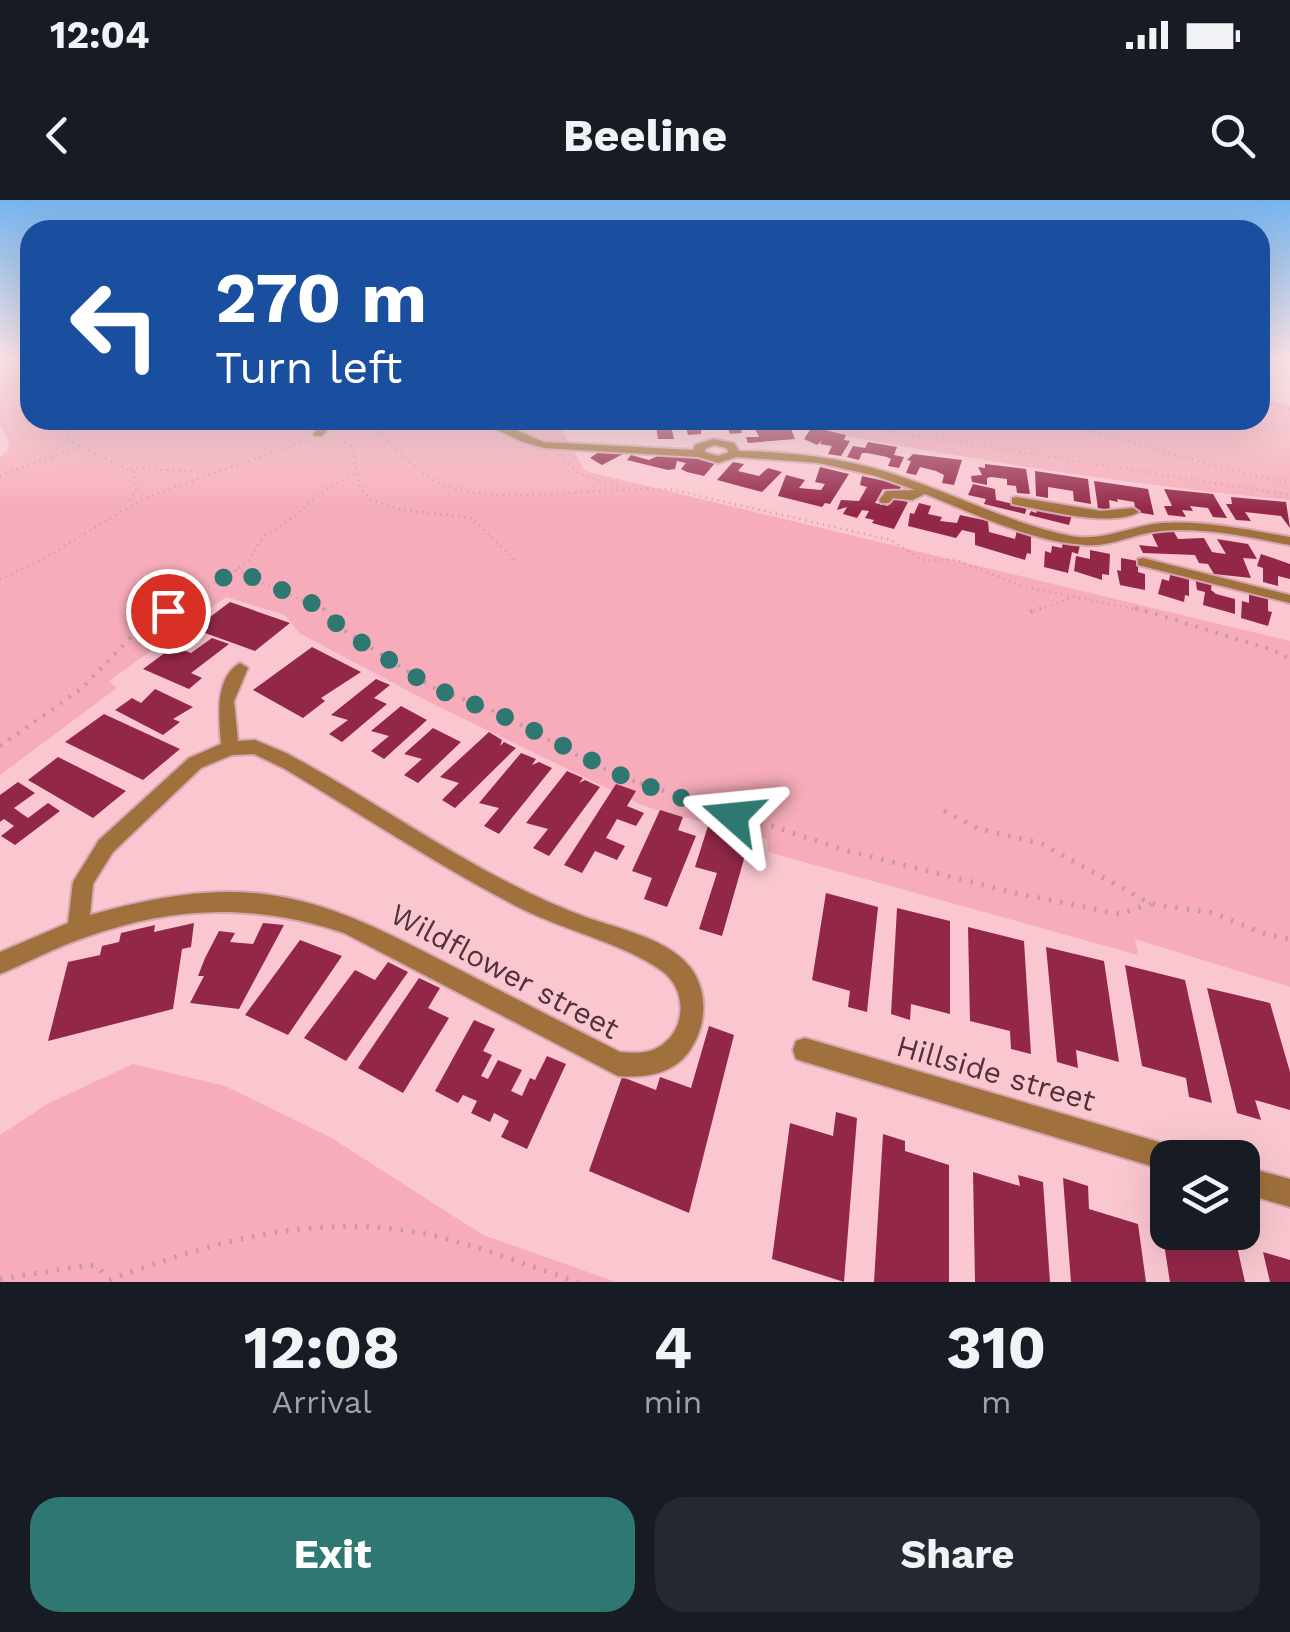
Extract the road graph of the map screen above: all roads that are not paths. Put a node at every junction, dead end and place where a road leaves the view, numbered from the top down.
1 (322, 430) edge
2 (510, 430) edge
3 (318, 434) road end
4 (924, 490) junction
5 (885, 500) dead end
6 (1016, 500) dead end
7 (1133, 512) dead end
8 (1111, 516) junction
9 (1137, 532) junction
10 (1290, 542) edge
11 (1143, 562) dead end
12 (1290, 600) edge
13 (240, 668) dead end
14 (230, 748) junction
15 (78, 929) junction
16 (0, 963) edge
17 (805, 1050) dead end
18 (1150, 1152) edge
19 (1260, 1184) edge
20 (1290, 1193) edge

1 - 3 street
2 - 4 street
4 - 5 street
4 - 9 street
6 - 8 street
7 - 8 street
8 - 9 street
9 - 10 street
11 - 12 street
13 - 14 street
14 - 15 street
14 - 15 street, Wildflower street
15 - 16 street, Wildflower street
17 - 18 street, Hillside street
19 - 20 street

